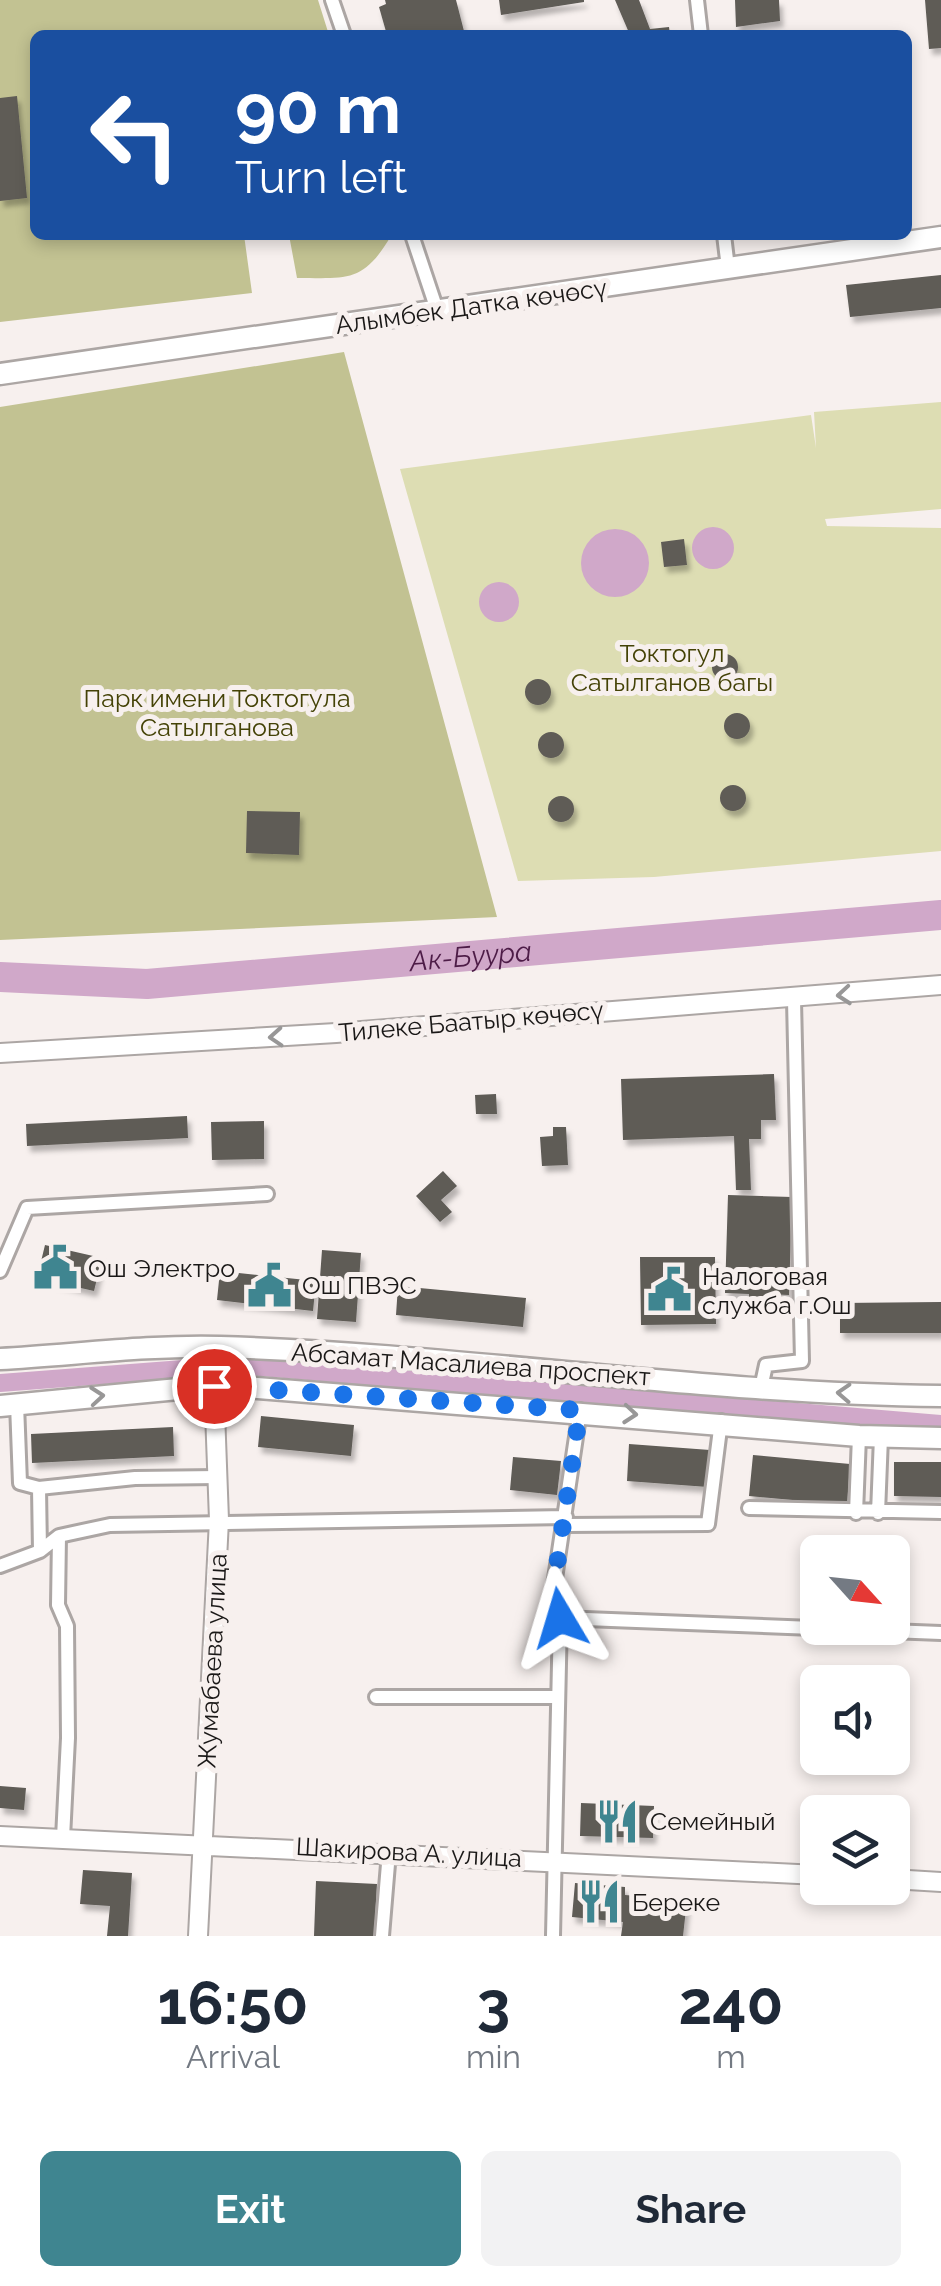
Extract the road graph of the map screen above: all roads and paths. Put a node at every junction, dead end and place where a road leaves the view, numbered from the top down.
1 (332, 0) edge
2 (697, 0) edge
3 (342, 30) edge
4 (700, 30) edge
5 (941, 237) edge
6 (414, 240) edge
7 (725, 240) edge
8 (728, 268) junction
9 (437, 310) junction
10 (0, 374) edge
11 (941, 985) edge
12 (794, 1000) junction
13 (0, 1053) edge
14 (267, 1194) dead end
15 (0, 1271) edge
16 (0, 1359) edge
17 (214, 1386) junction
18 (762, 1388) junction
19 (941, 1396) edge
20 (8, 1405) edge
21 (580, 1410) junction
22 (721, 1422) junction
23 (870, 1437) junction
24 (941, 1438) edge
25 (218, 1476) junction
26 (39, 1488) junction
27 (749, 1508) dead end
28 (941, 1512) edge
29 (856, 1513) junction
30 (878, 1513) junction
31 (219, 1520) junction
32 (566, 1521) junction
33 (59, 1536) junction
34 (40, 1551) junction
35 (0, 1566) edge
36 (560, 1618) junction
37 (941, 1633) edge
38 (376, 1697) dead end
39 (556, 1697) junction
40 (0, 1836) edge
41 (63, 1838) junction
42 (203, 1842) junction
43 (390, 1852) junction
44 (554, 1859) junction
45 (800, 1873) edge
46 (910, 1880) edge
47 (941, 1882) edge
48 (198, 1936) edge
49 (382, 1936) edge
50 (553, 1936) edge

1 - 3 street
2 - 4 street
5 - 8 main road, Алымбек Датка көчөсү
6 - 9 street
7 - 8 street
8 - 9 main road, Алымбек Датка көчөсү
9 - 10 main road, Алымбек Датка көчөсү
11 -> 12 street, Тилеке Баатыр көчөсү
12 -> 13 street, Тилеке Баатыр көчөсү
12 - 18 street
14 - 15 street
16 - 18 main road, Абсамат Масалиева проспект
20 -> 17 main road, Абсамат Масалиева проспект
17 - 21 main road, Абсамат Масалиева проспект
17 - 25 street, Жумабаева улица
19 -> 18 main road, Абсамат Масалиева проспект
20 - 26 street
21 -> 22 main road, Абсамат Масалиева проспект
21 - 32 street
22 - 23 main road, Абсамат Масалиева проспект
22 - 32 street
23 - 24 main road, Абсамат Масалиева проспект
23 - 29 street
23 - 30 street
25 - 26 street
25 - 31 street, Жумабаева улица
26 - 34 street
27 - 29 street
28 - 30 street
29 - 30 street
31 - 32 street
31 - 33 street
31 - 42 street, Жумабаева улица
32 - 36 street
33 - 34 street
33 - 41 street
34 - 35 street
36 - 37 street
36 - 39 street
38 - 39 street
39 - 44 street
40 - 41 street, Шакирова А. улица
41 - 42 street, Шакирова А. улица
42 - 43 street, Шакирова А. улица
42 - 48 street, Жумабаева улица
43 - 44 street, Шакирова А. улица
43 - 49 street
44 - 45 street, Шакирова А. улица
44 - 50 street
46 - 47 street

